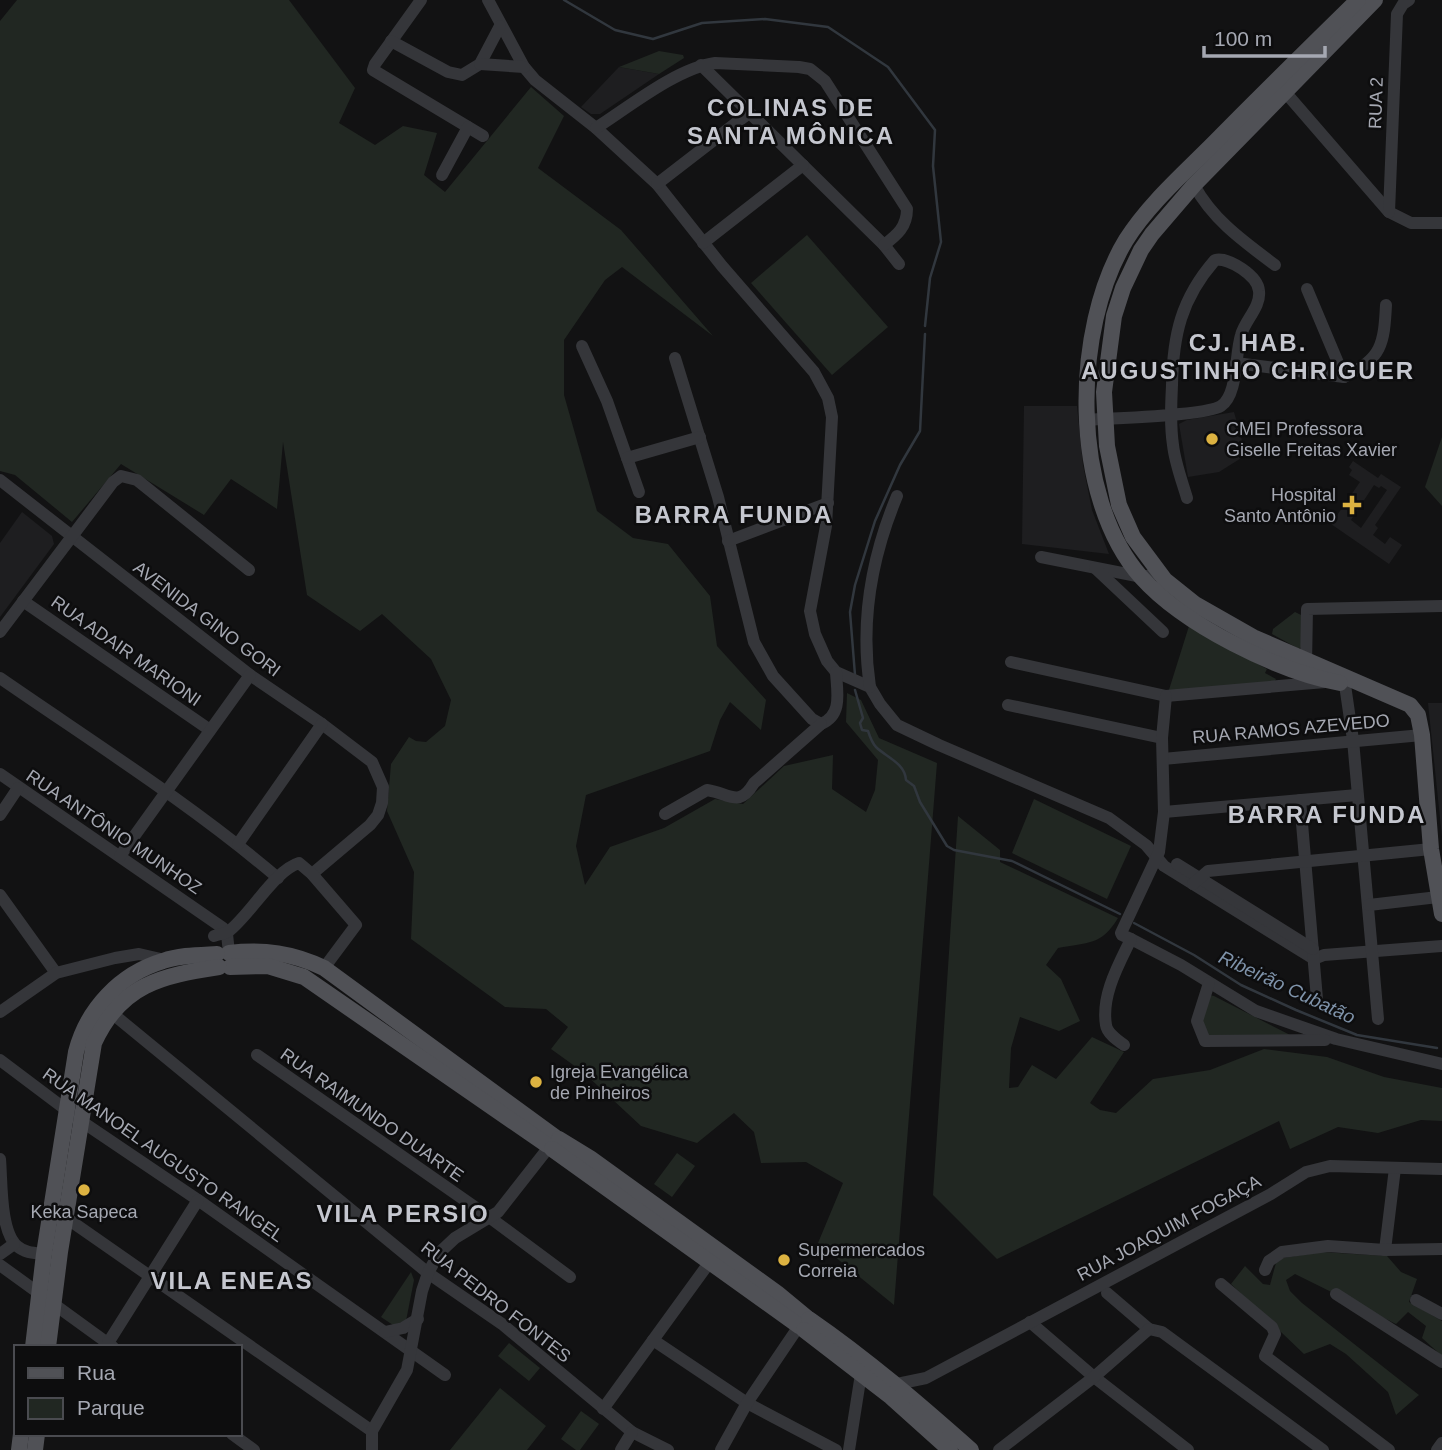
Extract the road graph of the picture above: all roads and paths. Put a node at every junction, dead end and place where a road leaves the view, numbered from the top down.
1 (488, 0) edge
2 (1358, 0) edge
3 (1375, 0) edge
4 (1409, 0) edge
5 (416, 2) edge
6 (500, 26) junction
7 (391, 41) junction
8 (480, 64) junction
9 (701, 65) junction
10 (524, 67) junction
11 (1280, 86) junction
12 (749, 113) junction
13 (468, 127) junction
14 (596, 128) junction
15 (483, 136) dead end
16 (803, 165) junction
17 (442, 175) dead end
18 (657, 184) junction
19 (1194, 185) junction
20 (1389, 212) junction
21 (1442, 223) edge
22 (704, 243) junction
23 (884, 245) junction
24 (899, 264) dead end
25 (1275, 265) dead end
26 (1307, 289) dead end
27 (1386, 305) dead end
28 (582, 346) dead end
29 (675, 358) dead end
30 (1236, 363) junction
31 (1345, 377) junction
32 (1170, 414) junction
33 (1106, 419) junction
34 (1088, 420) junction
35 (700, 437) junction
36 (1100, 456) junction
37 (627, 458) junction
38 (1, 481) edge
39 (639, 492) dead end
40 (897, 496) dead end
41 (1187, 498) dead end
42 (828, 503) junction
43 (72, 537) junction
44 (728, 541) junction
45 (1041, 557) dead end
46 (1095, 568) junction
47 (249, 570) dead end
48 (1160, 573) junction
49 (1142, 578) junction
50 (23, 601) junction
51 (1442, 606) edge
52 (0, 632) edge
53 (1163, 632) dead end
54 (1011, 662) dead end
55 (1304, 668) junction
56 (836, 672) junction
57 (250, 675) junction
58 (0, 678) edge
59 (1346, 682) junction
60 (870, 687) junction
61 (1166, 696) junction
62 (1008, 705) dead end
63 (322, 724) junction
64 (821, 724) junction
65 (210, 730) junction
66 (1422, 735) junction
67 (1162, 738) junction
68 (1353, 740) junction
69 (1163, 759) junction
70 (0, 775) edge
71 (18, 788) junction
72 (166, 791) junction
73 (1357, 795) junction
74 (1300, 800) junction
75 (1164, 812) junction
76 (0, 814) edge
77 (665, 814) dead end
78 (238, 844) junction
79 (1431, 849) junction
80 (120, 856) junction
81 (1157, 857) junction
82 (1364, 857) junction
83 (1307, 862) junction
84 (307, 869) junction
85 (278, 878) junction
86 (1196, 881) junction
87 (0, 895) edge
88 (1438, 897) junction
89 (1369, 905) junction
90 (1442, 914) edge
91 (220, 935) junction
92 (1131, 939) junction
93 (1442, 946) edge
94 (1373, 952) junction
95 (1317, 955) junction
96 (125, 957) junction
97 (165, 960) junction
98 (224, 960) junction
99 (324, 968) junction
100 (55, 973) junction
101 (133, 973) junction
102 (1209, 983) junction
103 (1317, 999) dead end
104 (0, 1012) edge
105 (113, 1014) junction
106 (1378, 1019) dead end
107 (1336, 1040) junction
108 (1124, 1045) dead end
109 (429, 1054) junction
110 (257, 1055) dead end
111 (0, 1060) edge
112 (1442, 1064) edge
113 (67, 1111) junction
114 (81, 1121) junction
115 (552, 1144) junction
116 (0, 1159) edge
117 (1395, 1168) junction
118 (1442, 1169) edge
119 (198, 1200) junction
120 (65, 1217) junction
121 (489, 1217) junction
122 (15, 1244) junction
123 (1442, 1249) edge
124 (1385, 1250) junction
125 (52, 1253) junction
126 (0, 1254) edge
127 (709, 1264) junction
128 (0, 1265) edge
129 (1265, 1270) dead end
130 (428, 1273) junction
131 (150, 1275) junction
132 (570, 1278) dead end
133 (1221, 1284) dead end
134 (1107, 1293) dead end
135 (1336, 1294) dead end
136 (47, 1299) junction
137 (1416, 1300) dead end
138 (1442, 1314) edge
139 (418, 1319) junction
140 (1030, 1322) junction
141 (805, 1323) junction
142 (1149, 1329) junction
143 (385, 1332) junction
144 (653, 1340) junction
145 (34, 1345) edge
146 (48, 1345) edge
147 (111, 1345) edge
148 (411, 1350) junction
149 (1442, 1362) edge
150 (445, 1374) dead end
151 (862, 1374) junction
152 (1094, 1377) junction
153 (926, 1378) junction
154 (897, 1384) junction
155 (915, 1400) junction
156 (747, 1403) junction
157 (603, 1409) junction
158 (372, 1431) junction
159 (632, 1432) junction
160 (235, 1436) edge
161 (1442, 1443) edge
162 (949, 1446) edge
163 (969, 1449) edge
164 (254, 1450) edge
165 (372, 1450) edge
166 (621, 1450) edge
167 (668, 1450) edge
168 (721, 1450) edge
169 (836, 1450) edge
170 (849, 1450) edge
171 (999, 1450) edge
172 (1188, 1450) edge
173 (1323, 1450) edge
174 (1390, 1450) edge
175 (1437, 1450) edge

1 - 6 street
2 - 11 main road
3 - 11 main road
4 - 20 street, RUA 2
5 - 7 street
6 - 8 street
6 - 10 street
7 - 8 street
7 - 13 street
8 - 10 street
9 - 12 street
9 - 14 street
9 - 23 street
10 - 14 street
11 - 19 main road
11 - 20 street
11 - 34 main road
12 - 16 street
12 - 18 street
13 - 15 street
13 - 17 street
14 - 18 street
16 - 22 street
16 - 23 street
18 - 22 street
19 - 25 street
19 - 33 main road
20 - 21 street
22 - 42 street
23 - 24 street
26 - 31 street
27 - 31 street
28 - 37 street
29 - 35 street
30 - 31 street
30 - 32 street
30 - 32 street
32 - 33 street
32 - 41 street
33 - 34 street
33 - 36 main road
34 - 36 main road
35 - 37 street
35 - 44 street
36 - 48 main road
36 - 49 main road
37 - 39 street
38 - 43 street, AVENIDA GINO GORI
40 - 60 street
42 - 44 street
42 - 56 street
43 - 47 street
43 - 50 street
43 - 57 street, AVENIDA GINO GORI
44 - 64 street
45 - 46 street
46 - 49 street
46 - 53 street
48 - 49 street
48 - 55 main road
49 - 55 main road
50 - 52 street
50 - 65 street, RUA ADAIR MARIONI
51 - 55 street
54 - 61 street
55 - 59 main road
56 - 60 street
56 - 64 street
57 - 63 street, AVENIDA GINO GORI
57 - 65 street
58 - 72 street
59 - 61 street
59 - 66 main road
59 - 68 street
60 - 81 street
61 - 67 street
62 - 67 street
63 - 78 street
63 - 84 street, AVENIDA GINO GORI
64 - 77 street
65 - 72 street
66 - 68 street, RUA RAMOS AZEVEDO
66 - 79 main road
67 - 69 street
68 - 69 street, RUA RAMOS AZEVEDO
68 - 73 street
69 - 75 street
70 - 71 street, RUA ANTÔNIO MUNHOZ
71 - 76 street
71 - 80 street, RUA ANTÔNIO MUNHOZ
72 - 78 street
72 - 80 street
73 - 74 street
73 - 82 street
74 - 75 street
74 - 83 street
75 - 81 street
78 - 85 street
79 - 82 street
79 - 88 main road
80 - 91 street, RUA ANTÔNIO MUNHOZ
81 - 86 street
81 - 92 street
82 - 83 street
82 - 89 street
83 - 86 street
83 - 95 street
84 - 85 street
84 - 99 street
85 - 91 street
86 - 95 street
87 - 100 street
88 - 89 street
88 - 90 main road
89 - 94 street
91 - 98 street, RUA ANTÔNIO MUNHOZ
92 - 102 street
92 - 108 street
93 - 94 street
94 - 95 street
94 - 106 street
95 - 103 street
96 - 97 street
96 - 100 street
96 - 101 street
97 - 98 main road
97 - 101 main road
98 - 99 main road
98 - 105 main road
98 - 109 main road
99 - 109 main road
100 - 104 street
101 - 113 main road
102 - 107 street
102 - 107 street
105 - 114 main road
105 - 130 street, RUA PEDRO FONTES
107 - 112 street
109 - 115 main road
110 - 121 street, RUA RAIMUNDO DUARTE
111 - 113 street, RUA MANOEL AUGUSTO RANGEL
113 - 114 street, RUA MANOEL AUGUSTO RANGEL
113 - 125 main road
114 - 119 street, RUA MANOEL AUGUSTO RANGEL
114 - 120 main road
115 - 121 street
115 - 127 main road
115 - 141 main road
116 - 122 street
117 - 118 street, RUA JOAQUIM FOGAÇA
117 - 124 street
117 - 140 street, RUA JOAQUIM FOGAÇA
119 - 131 street
119 - 143 street, RUA MANOEL AUGUSTO RANGEL
120 - 125 main road
120 - 131 street
121 - 130 street
121 - 132 street, RUA RAIMUNDO DUARTE
122 - 125 street
122 - 126 street
123 - 124 street
124 - 129 street
125 - 136 main road
127 - 141 main road
127 - 144 street
128 - 136 street
130 - 139 street
130 - 157 street, RUA PEDRO FONTES
131 - 147 street
131 - 158 street
133 - 174 street
134 - 142 street
135 - 149 street
136 - 145 main road
136 - 146 main road
136 - 147 street
137 - 138 street
139 - 143 street
139 - 148 street
140 - 152 street
140 - 153 street, RUA JOAQUIM FOGAÇA
141 - 151 main road
141 - 154 main road
141 - 156 street
142 - 152 street
142 - 173 street
143 - 148 street, RUA MANOEL AUGUSTO RANGEL
144 - 156 street
144 - 157 street
148 - 150 street, RUA MANOEL AUGUSTO RANGEL
148 - 158 street
151 - 162 main road
151 - 170 street
152 - 171 street
152 - 172 street
153 - 154 street, RUA JOAQUIM FOGAÇA
153 - 155 street
154 - 155 main road
155 - 162 main road
156 - 168 street
156 - 169 street
157 - 159 street, RUA PEDRO FONTES
158 - 165 street
159 - 166 street
159 - 167 street, RUA PEDRO FONTES
160 - 164 street
161 - 175 street
162 - 163 main road

